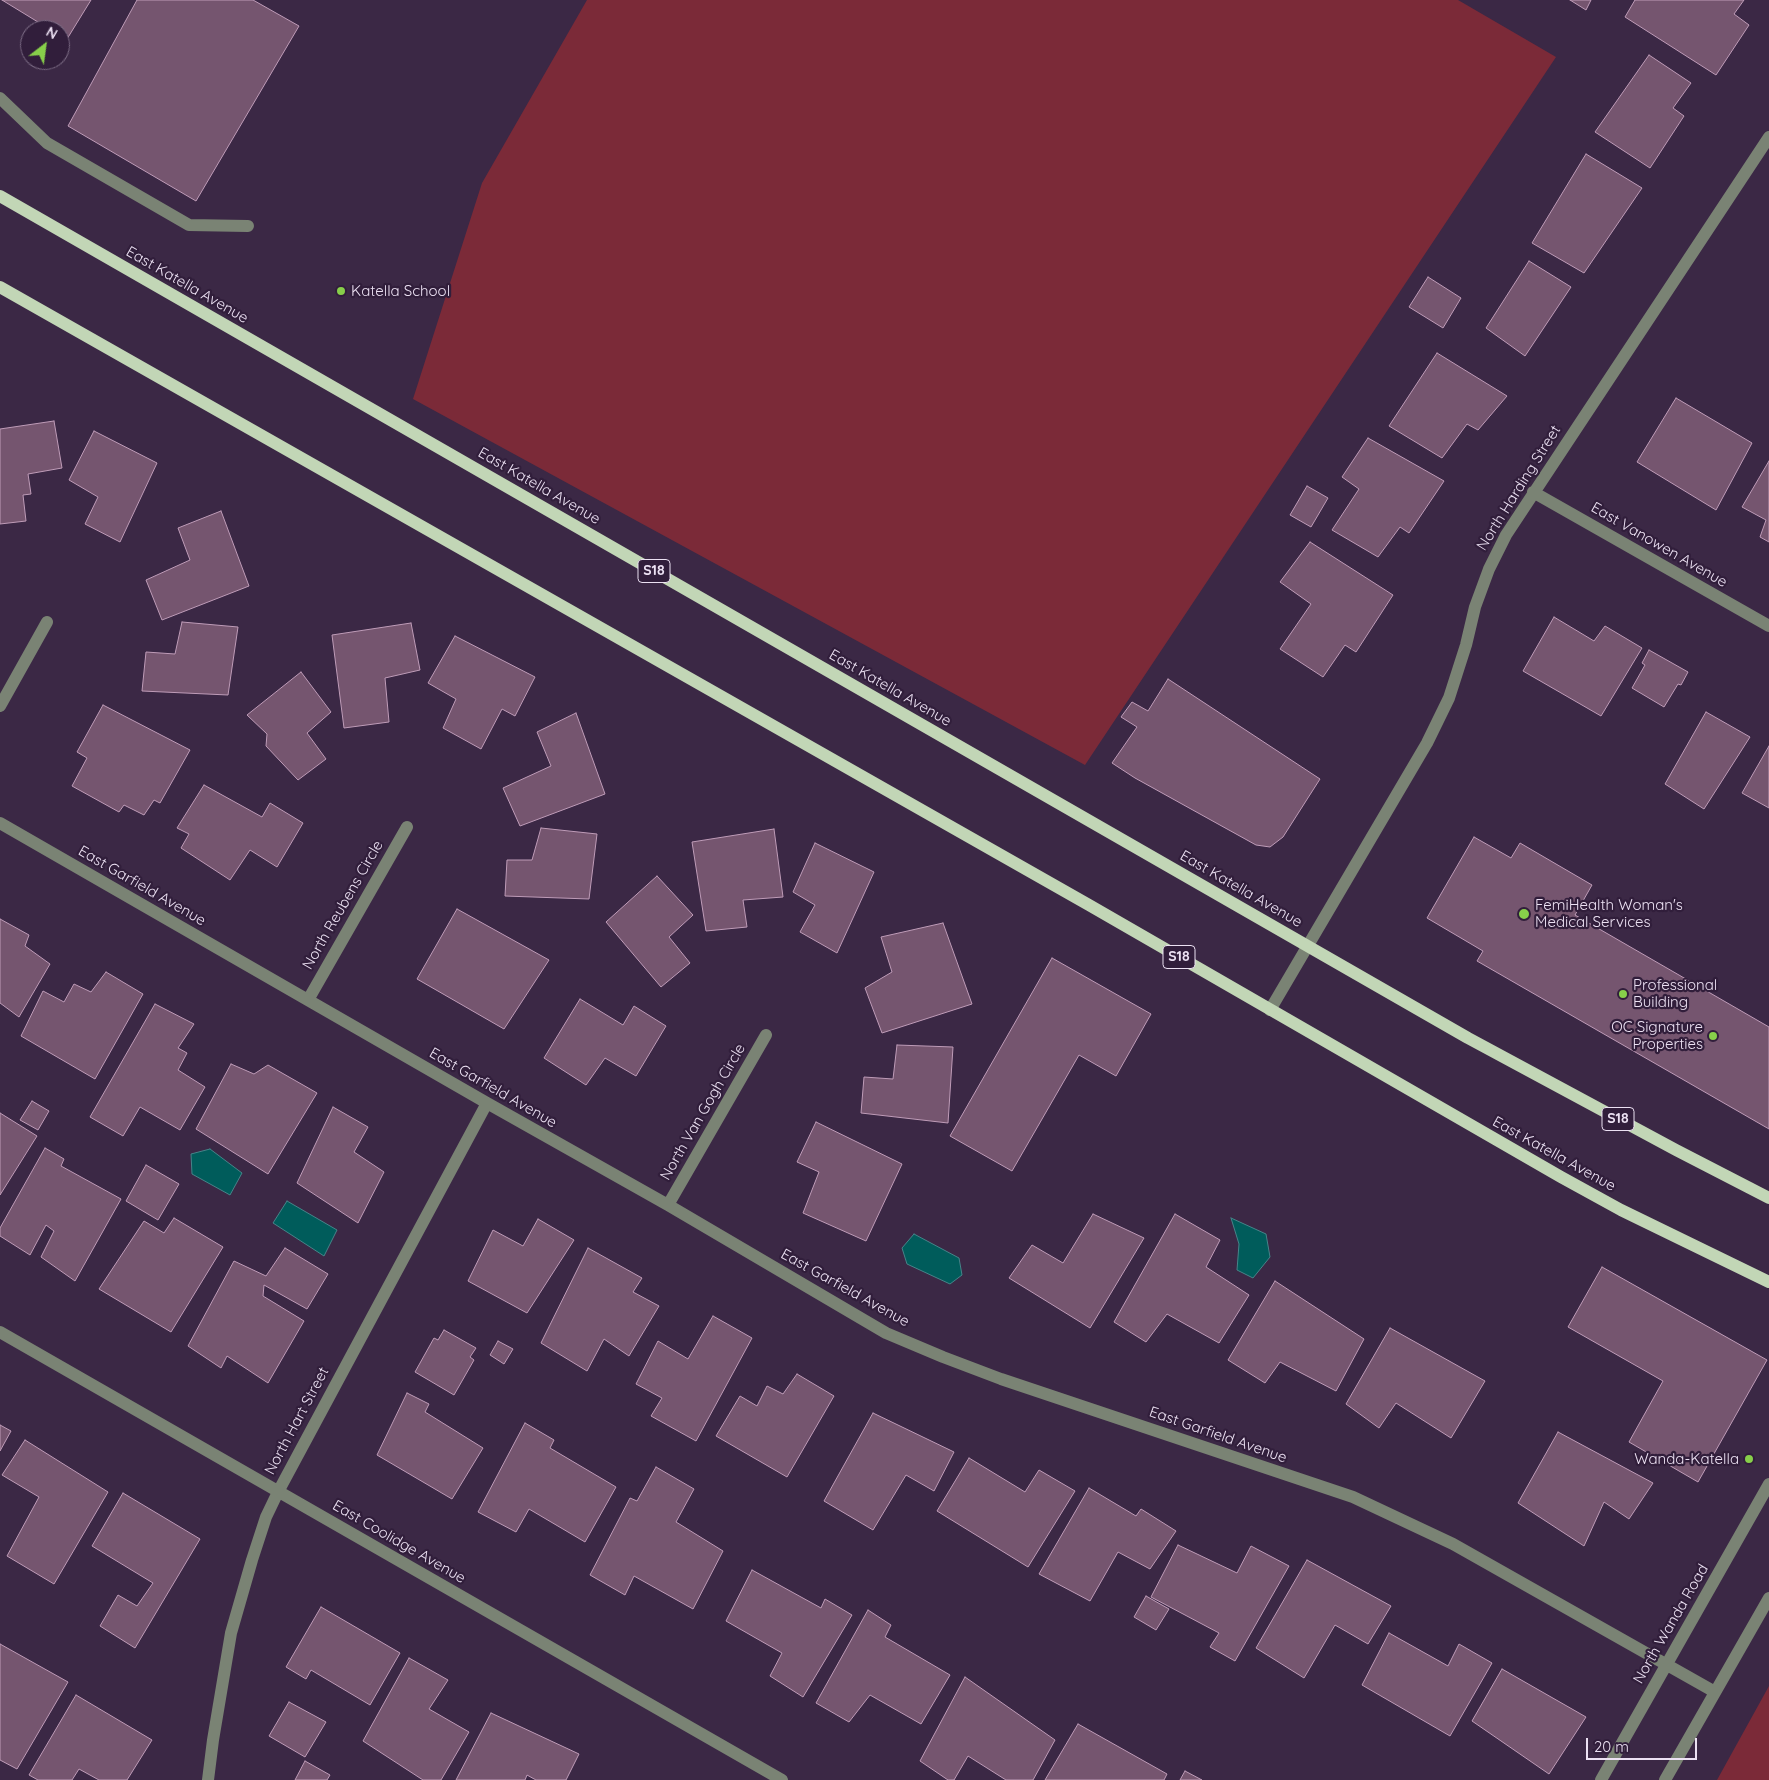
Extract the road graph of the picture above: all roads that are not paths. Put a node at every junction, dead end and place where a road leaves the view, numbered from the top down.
1 (0, 98) edge
2 (1769, 138) edge
3 (0, 196) edge
4 (248, 226) dead end
5 (0, 286) edge
6 (1533, 492) junction
7 (47, 622) dead end
8 (1769, 626) edge
9 (0, 706) edge
10 (0, 823) edge
11 (407, 827) dead end
12 (1308, 946) junction
13 (308, 1000) junction
14 (1270, 1010) junction
15 (766, 1035) dead end
16 (486, 1103) junction
17 (1769, 1198) edge
18 (668, 1205) junction
19 (1769, 1282) edge
20 (0, 1332) edge
21 (1769, 1484) edge
22 (278, 1492) junction
23 (1769, 1598) edge
24 (1667, 1665) junction
25 (1715, 1692) junction
26 (208, 1780) edge
27 (782, 1780) edge
28 (1602, 1780) edge
29 (1665, 1780) edge

1 - 4 street
2 - 6 street, North Harding Street
3 - 12 main road, East Katella Avenue / S18
5 - 14 main road, East Katella Avenue / S18
6 - 8 street, East Vanowen Avenue
6 - 12 street, North Harding Street
7 - 9 street
10 - 13 street, East Garfield Avenue
11 - 13 street, North Reubens Circle
12 - 14 street, North Harding Street
12 - 17 main road, East Katella Avenue / S18
13 - 16 street, East Garfield Avenue
14 - 19 main road, East Katella Avenue / S18
15 - 18 street, North Van Gogh Circle
16 - 18 street, East Garfield Avenue
16 - 22 street, North Hart Street
18 - 24 street, East Garfield Avenue
20 - 22 street, East Coolidge Avenue
21 - 24 street, North Wanda Road
22 - 26 street, North Hart Street
22 - 27 street, East Coolidge Avenue
23 - 25 street
24 - 25 street, East Garfield Avenue
24 - 28 street, North Wanda Road
25 - 29 street

